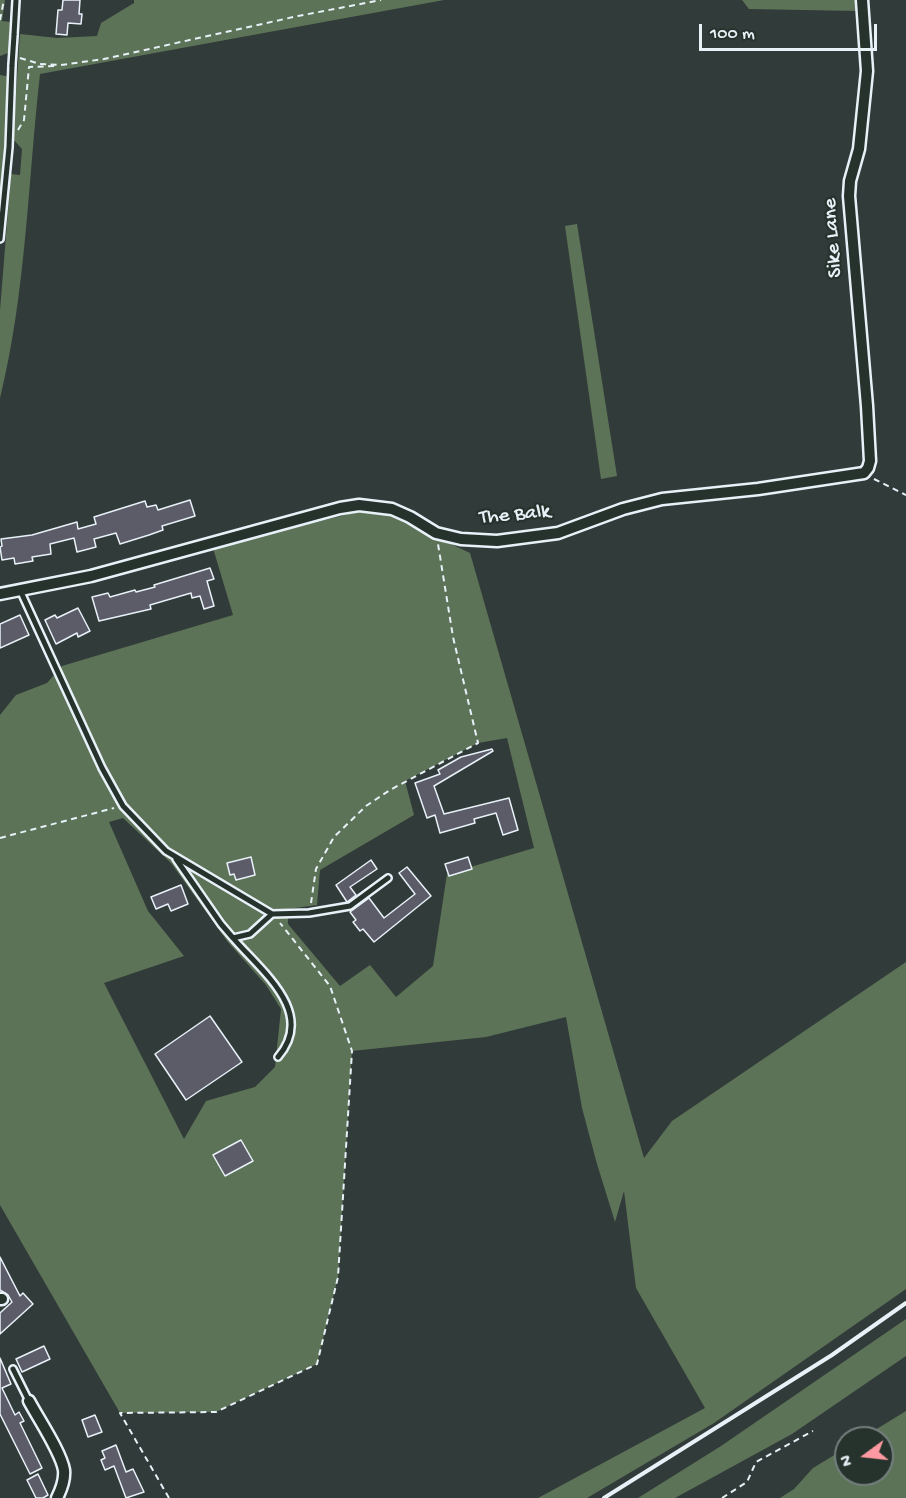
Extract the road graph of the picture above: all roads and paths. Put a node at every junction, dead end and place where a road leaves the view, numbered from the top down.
1 (4, 0) edge
2 (16, 0) edge
3 (381, 0) edge
4 (862, 0) edge
5 (0, 20) edge
6 (15, 58) dead end
7 (61, 65) junction
8 (18, 130) dead end
9 (3, 178) edge
10 (0, 239) edge
11 (864, 473) junction
12 (906, 495) edge
13 (436, 532) junction
14 (19, 589) junction
15 (0, 594) edge
16 (123, 806) junction
17 (0, 838) edge
18 (174, 856) junction
19 (388, 878) dead end
20 (309, 913) junction
21 (272, 914) junction
22 (233, 938) junction
23 (278, 1057) dead end
24 (13, 1369) dead end
25 (29, 1401) joint
26 (46, 1405) dead end
27 (35, 1412) junction
28 (813, 1431) dead end
29 (57, 1498) edge
30 (169, 1498) edge
31 (722, 1498) edge

1 - 5 path
2 - 9 lane, bridge
3 - 7 path
4 - 11 street, Sike Lane
6 - 7 path
7 - 8 path
9 - 10 lane
11 - 12 path
11 - 13 street, The Balk
13 - 14 street, The Balk
13 - 20 path
14 - 15 street, The Balk
14 - 16 lane
16 - 17 path
16 - 18 lane
18 - 21 lane
18 - 22 lane
19 - 20 lane
20 - 21 lane
21 - 22 lane
21 - 30 path
22 - 23 lane
24 - 25 lane
25 - 27 street
26 - 27 street
27 - 29 street
28 - 31 path

